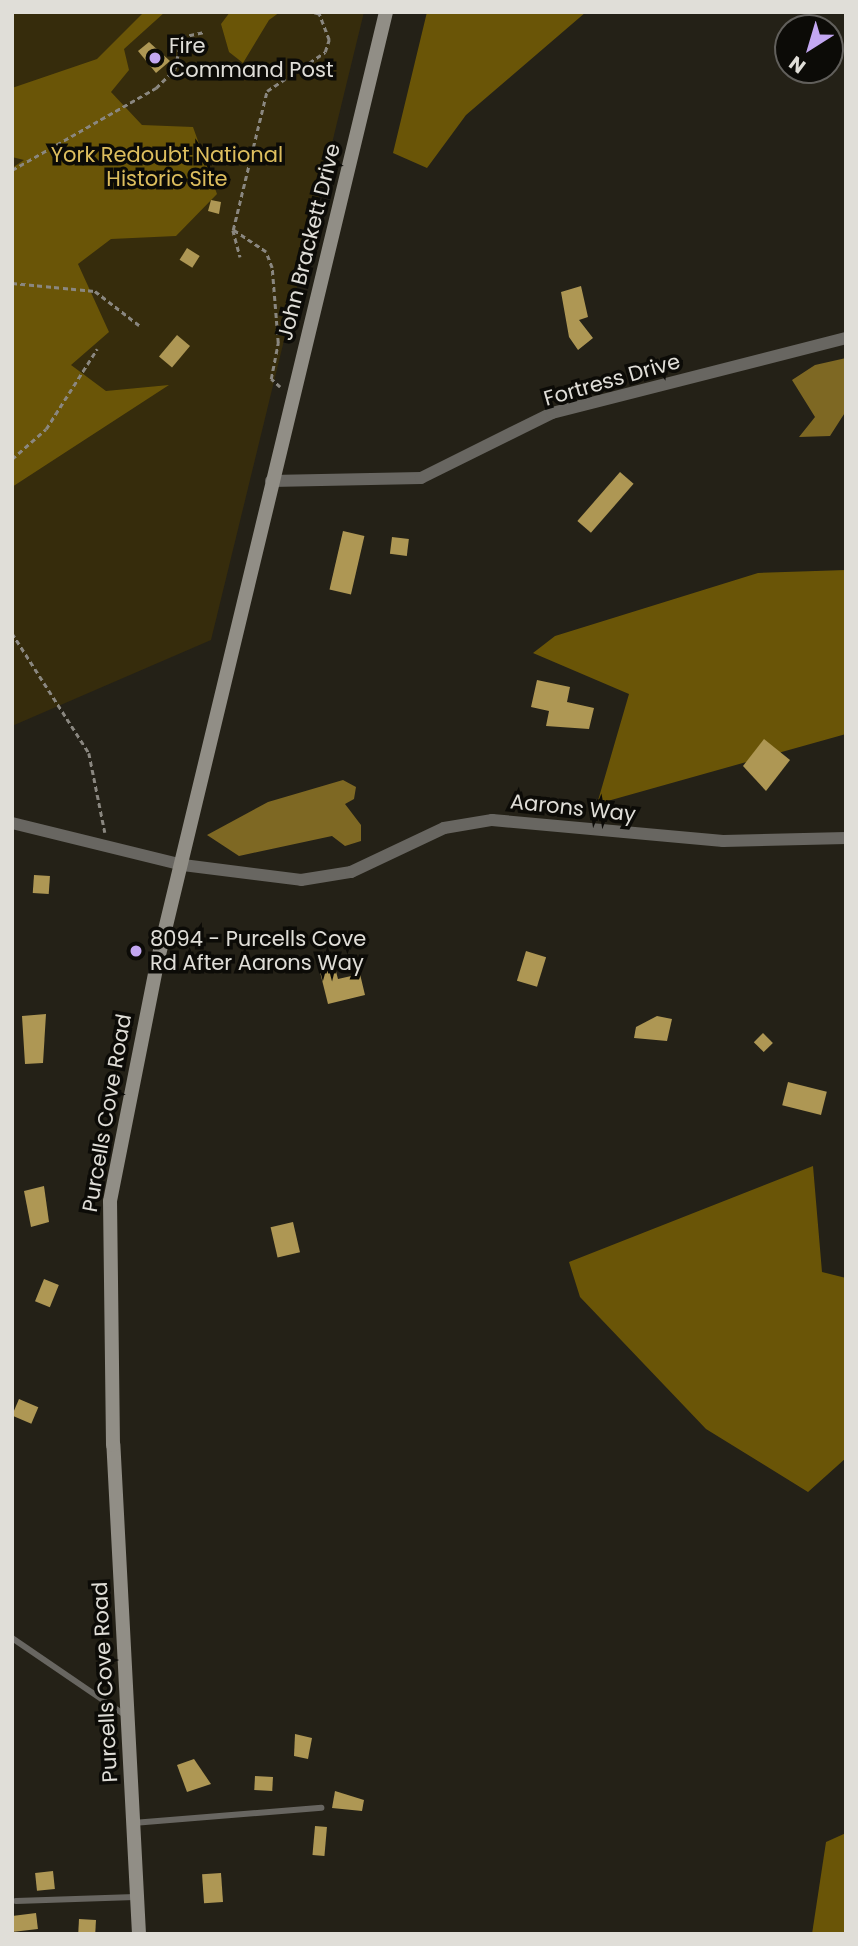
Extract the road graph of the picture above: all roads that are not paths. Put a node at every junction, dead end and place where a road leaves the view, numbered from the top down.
1 (386, 12) edge
2 (846, 338) edge
3 (271, 481) junction
4 (12, 823) edge
5 (846, 838) edge
6 (183, 865) junction
7 (12, 1638) edge
8 (130, 1717) junction
9 (321, 1808) dead end
10 (133, 1823) junction
11 (137, 1897) junction
12 (16, 1901) dead end
13 (139, 1934) edge

1 - 3 main road, John Brackett Drive
2 - 3 street, Fortress Drive
3 - 6 main road, Purcells Cove Road
4 - 6 street, Aarons Way
5 - 6 street, Aarons Way
6 - 8 main road, Purcells Cove Road
7 - 8 lane
8 - 10 main road, Purcells Cove Road
9 - 10 lane
10 - 11 main road, Purcells Cove Road
11 - 12 lane
11 - 13 main road, Purcells Cove Road

